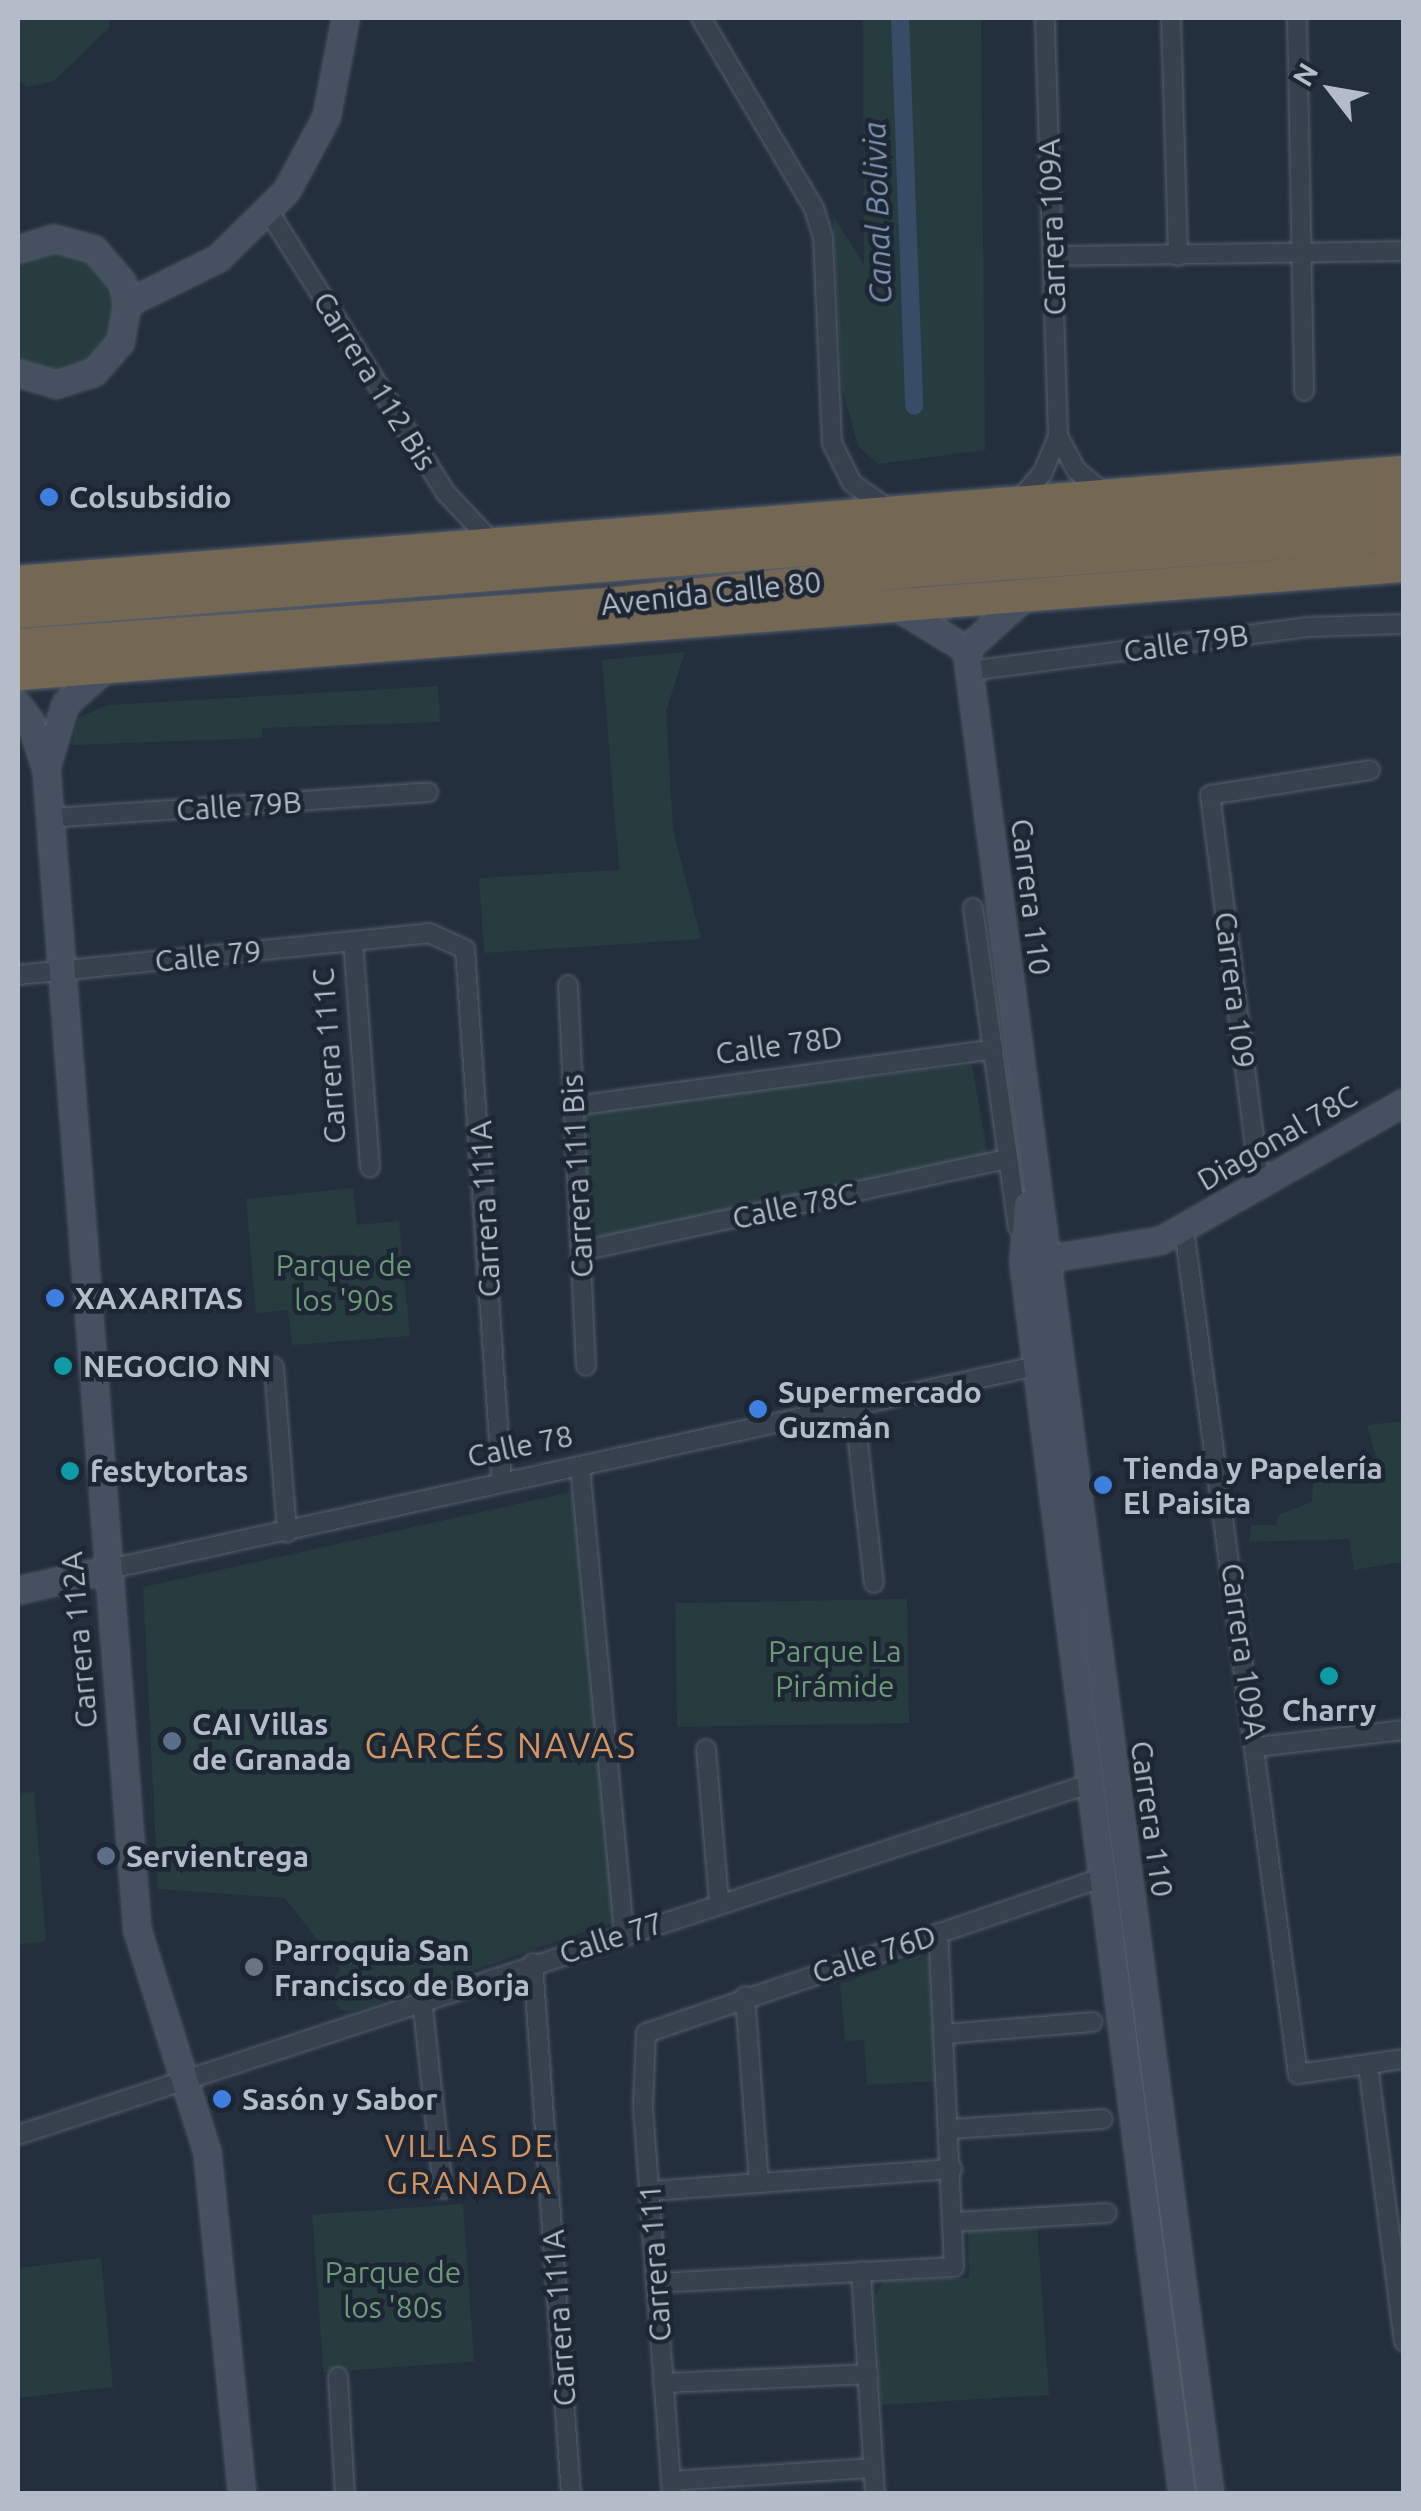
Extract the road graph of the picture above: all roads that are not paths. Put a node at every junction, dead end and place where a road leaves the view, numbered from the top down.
1 (345, 18) edge
2 (702, 18) edge
3 (1045, 18) edge
4 (1171, 18) edge
5 (1297, 18) edge
6 (268, 212) junction
7 (18, 249) edge
8 (1404, 251) edge
9 (1303, 255) junction
10 (1054, 256) junction
11 (1178, 256) junction
12 (127, 303) junction
13 (18, 373) edge
14 (1304, 391) dead end
15 (1058, 436) junction
16 (1106, 494) junction
17 (1018, 501) junction
18 (890, 511) junction
19 (1403, 528) edge
20 (490, 541) junction
21 (1074, 559) junction
22 (18, 582) edge
23 (1126, 585) junction
24 (1028, 594) junction
25 (897, 607) junction
26 (18, 612) edge
27 (1404, 624) edge
28 (18, 645) edge
29 (967, 660) junction
30 (105, 668) junction
31 (18, 674) edge
32 (18, 705) edge
33 (46, 769) junction
34 (1370, 770) dead end
35 (428, 792) dead end
36 (50, 818) junction
37 (974, 908) dead end
38 (456, 940) joint
39 (353, 941) junction
40 (58, 971) junction
41 (18, 975) edge
42 (568, 985) dead end
43 (1005, 1047) junction
44 (1404, 1102) edge
45 (574, 1106) junction
46 (1020, 1156) junction
47 (370, 1167) dead end
48 (1260, 1185) junction
49 (1184, 1229) junction
50 (581, 1251) junction
51 (1034, 1261) junction
52 (586, 1366) dead end
53 (1036, 1366) junction
54 (274, 1367) dead end
55 (854, 1406) junction
56 (580, 1466) junction
57 (502, 1483) junction
58 (288, 1532) junction
59 (105, 1570) junction
60 (874, 1582) dead end
61 (18, 1590) edge
62 (1404, 1730) edge
63 (1097, 1736) junction
64 (1258, 1746) junction
65 (706, 1749) dead end
66 (1092, 1783) junction
67 (1104, 1877) junction
68 (719, 1902) junction
69 (938, 1933) junction
70 (624, 1934) junction
71 (533, 1963) junction
72 (745, 1996) junction
73 (422, 1999) junction
74 (1093, 2022) dead end
75 (646, 2033) joint
76 (944, 2034) junction
77 (1404, 2059) edge
78 (1368, 2065) junction
79 (184, 2078) junction
80 (1102, 2119) dead end
81 (950, 2129) junction
82 (18, 2134) edge
83 (952, 2169) junction
84 (759, 2182) junction
85 (443, 2189) dead end
86 (650, 2191) junction
87 (1107, 2213) dead end
88 (955, 2222) junction
89 (861, 2271) junction
90 (656, 2284) junction
91 (1404, 2342) edge
92 (868, 2374) junction
93 (338, 2376) dead end
94 (663, 2384) junction
95 (874, 2468) junction
96 (671, 2487) edge
97 (242, 2494) edge
98 (345, 2494) edge
99 (571, 2494) edge
100 (875, 2494) edge
101 (1182, 2494) edge
102 (1210, 2494) edge

1 - 6 main road
2 - 18 street
3 - 10 street, Carrera 109A
4 - 11 street
5 - 9 street
6 - 12 main road
6 - 20 street, Carrera 112 Bis
7 - 12 main road
8 - 9 street
9 - 11 street
9 - 14 street
10 - 11 street
10 - 15 street, Carrera 109A
12 - 13 main road
15 - 16 street
15 - 17 street, Carrera 109A
16 - 17 highway
16 - 19 highway
17 - 18 highway
18 - 20 highway
19 - 21 highway, Avenida Calle 80
19 - 23 highway, Avenida Calle 80
19 - 26 highway, Avenida Calle 80
20 - 22 highway
21 - 23 highway
21 - 28 highway, Avenida Calle 80
23 - 24 highway, Avenida Calle 80
24 - 25 highway, Avenida Calle 80
24 - 29 main road
25 - 29 main road
25 - 30 highway, Avenida Calle 80
27 - 29 street, Calle 79B
29 - 43 main road, Carrera 110
30 - 31 highway, Avenida Calle 80
30 - 33 main road, Carrera 112A
32 - 33 main road, Carrera 112A
33 - 36 main road, Carrera 112A
34 - 48 street, Carrera 109
35 - 36 street, Calle 79B
36 - 40 main road, Carrera 112A
37 - 43 street, Carrera 110
38 - 39 street, Calle 79
38 - 57 street, Carrera 111A
39 - 40 street, Calle 79
39 - 47 street, Carrera 111C
40 - 41 street, Calle 79
40 - 59 main road, Carrera 112A
42 - 45 street, Carrera 111 Bis
43 - 45 street, Calle 78D
43 - 46 main road, Carrera 110
44 - 48 main road, Diagonal 78C
45 - 50 street, Carrera 111 Bis
46 - 50 street, Calle 78C
46 - 51 main road, Carrera 110
48 - 49 main road, Diagonal 78C
49 - 51 main road
49 - 64 street, Carrera 109A
50 - 52 street, Carrera 111 Bis
51 - 53 main road, Carrera 110
51 - 63 main road, Carrera 110
53 - 55 street, Calle 78
53 - 63 main road, Carrera 110
54 - 58 street
55 - 56 street, Calle 78
55 - 60 street
56 - 57 street, Calle 78
56 - 70 street
57 - 58 street, Calle 78
58 - 59 street, Calle 78
59 - 61 main road, Calle 78
59 - 79 main road, Carrera 112A
62 - 64 street
63 - 66 main road, Carrera 110
63 - 102 main road, Carrera 110
64 - 78 street, Carrera 109A
65 - 68 street
66 - 67 main road, Carrera 110
66 - 68 street, Calle 77
67 - 69 street, Calle 76D
67 - 101 main road, Carrera 110
68 - 70 street, Calle 77
69 - 72 street, Calle 76D
69 - 76 street
70 - 71 street, Calle 77
71 - 73 street, Calle 77
71 - 99 street, Carrera 111A
72 - 75 street, Calle 76D
72 - 84 street
73 - 79 street, Calle 77
73 - 85 street
74 - 76 street
75 - 86 street, Carrera 111
76 - 81 street
77 - 78 street
78 - 91 street
79 - 82 street, Calle 77
79 - 97 main road, Carrera 112A
80 - 81 street
81 - 83 street
83 - 84 street
83 - 88 street
84 - 86 street
86 - 90 street, Carrera 111
87 - 88 street
88 - 89 street
89 - 90 street
89 - 92 street
90 - 94 street, Carrera 111
92 - 94 street
92 - 95 street
93 - 98 street
94 - 96 street, Carrera 111
95 - 96 street
95 - 100 street

